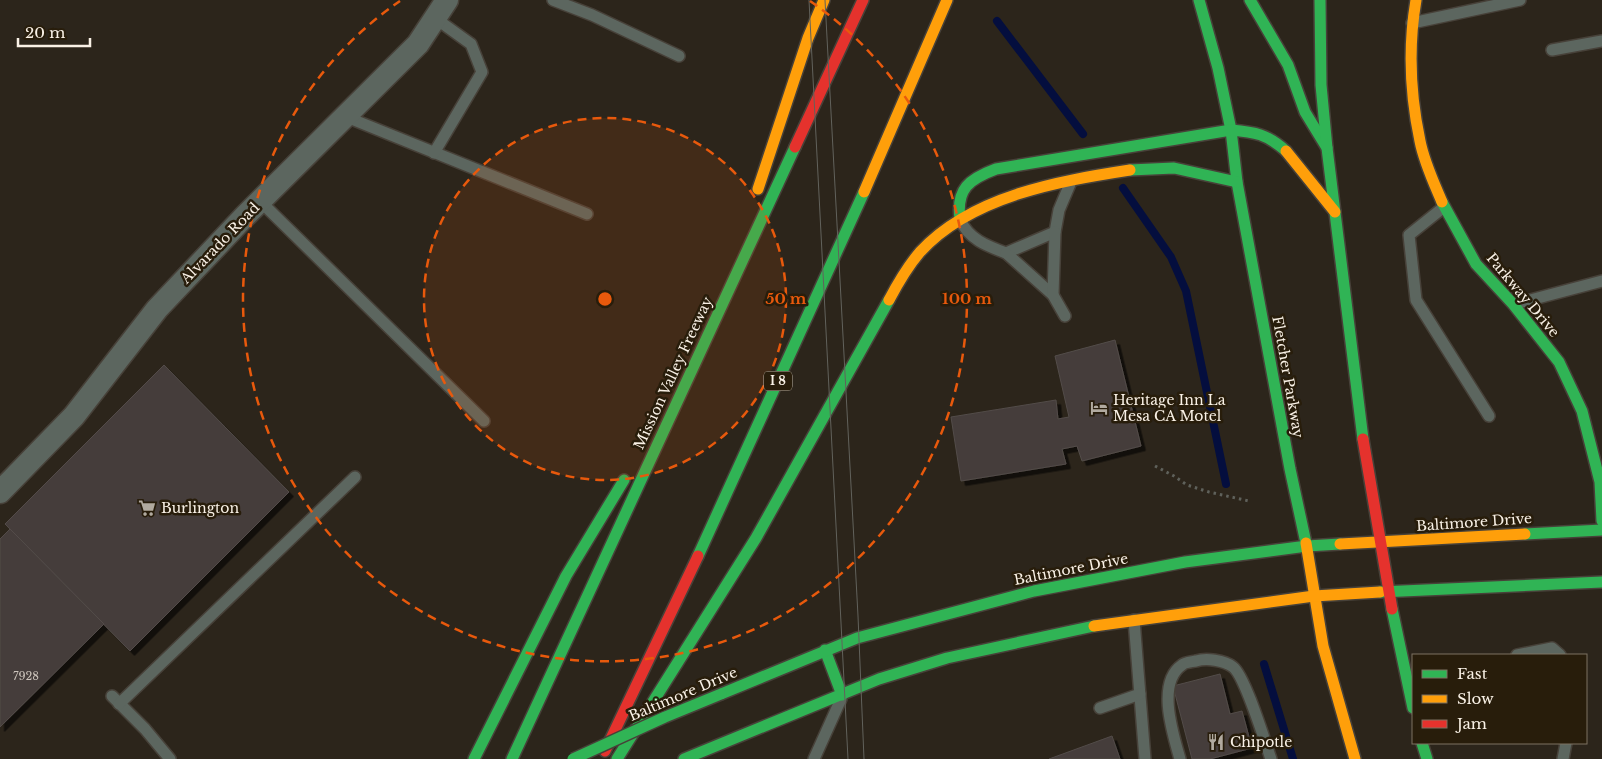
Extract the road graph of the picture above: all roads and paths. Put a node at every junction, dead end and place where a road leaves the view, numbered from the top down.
1 (824, 0) edge
2 (863, 0) edge
3 (947, 0) edge
4 (1199, 0) edge
5 (1250, 0) edge
6 (1320, 0) edge
7 (1416, 0) edge
8 (1520, 0) edge
9 (560, 1) edge
10 (441, 9) edge
11 (1412, 23) junction
12 (1602, 41) edge
13 (1552, 50) dead end
14 (679, 56) dead end
15 (344, 116) junction
16 (1231, 130) junction
17 (1327, 148) junction
18 (434, 153) junction
19 (1071, 182) junction
20 (1237, 182) junction
21 (260, 201) junction
22 (754, 204) dead end
23 (1444, 207) junction
24 (1335, 212) junction
25 (587, 214) dead end
26 (960, 219) junction
27 (748, 222) dead end
28 (1055, 232) junction
29 (1006, 253) junction
30 (1602, 281) edge
31 (1053, 295) junction
32 (1513, 304) junction
33 (717, 314) junction
34 (1065, 316) dead end
35 (680, 395) junction
36 (1488, 416) dead end
37 (484, 421) dead end
38 (1155, 466) dead end
39 (355, 478) dead end
40 (0, 492) edge
41 (1249, 500) dead end
42 (1602, 521) edge
43 (1602, 530) edge
44 (1380, 543) junction
45 (1306, 546) junction
46 (1602, 582) edge
47 (1388, 591) junction
48 (1314, 596) junction
49 (1134, 620) junction
50 (826, 650) junction
51 (1522, 654) edge
52 (1559, 654) edge
53 (1140, 694) junction
54 (842, 695) junction
55 (1412, 704) edge
56 (1100, 708) dead end
57 (1422, 744) edge
58 (1566, 744) edge
59 (686, 758) edge
60 (170, 759) edge
61 (474, 759) edge
62 (512, 759) edge
63 (573, 759) edge
64 (601, 759) edge
65 (617, 759) edge
66 (814, 759) edge
67 (1144, 759) edge
68 (1180, 759) edge
69 (1271, 759) edge
70 (1355, 759) edge
71 (1427, 759) edge
72 (1563, 759) edge

1 - 22 main road
2 - 33 main road, Mission Valley Freeway
3 - 64 main road, I 8
4 - 16 main road, Fletcher Parkway
5 - 17 main road
6 - 17 main road
7 - 11 main road, Parkway Drive
8 - 11 lane
9 - 14 lane
10 - 15 street, Alvarado Road
10 - 18 lane
11 - 23 main road, Parkway Drive
12 - 13 lane
15 - 18 lane
15 - 21 street, Alvarado Road
16 - 20 main road, Fletcher Parkway
16 - 24 main road
16 - 26 main road
17 - 24 main road
18 - 25 lane
19 - 20 main road
19 - 26 main road
19 - 28 lane
20 - 45 main road, Fletcher Parkway
21 - 37 lane
21 - 40 street, Alvarado Road
23 - 32 main road, Parkway Drive
23 - 36 lane
24 - 44 main road
26 - 29 lane
26 - 65 main road
27 - 33 main road
28 - 29 lane
28 - 31 lane
29 - 31 lane
30 - 32 lane
31 - 34 lane
32 - 42 main road, Parkway Drive
33 - 35 main road, Mission Valley Freeway
35 - 61 main road
35 - 62 main road, Mission Valley Freeway
38 - 41 path
39 - 60 lane
43 - 44 main road, Baltimore Drive
44 - 45 main road, Baltimore Drive
44 - 47 main road
45 - 48 main road, Fletcher Parkway
45 - 50 main road, Baltimore Drive
46 - 47 main road
47 - 48 main road
47 - 55 main road
48 - 49 main road
48 - 70 main road, Fletcher Parkway
49 - 53 lane
49 - 54 main road
50 - 54 main road
50 - 63 main road, Baltimore Drive, bridge
51 - 52 lane
53 - 56 lane
53 - 67 lane
54 - 59 main road
54 - 66 lane
57 - 71 main road
58 - 72 lane
68 - 69 lane

